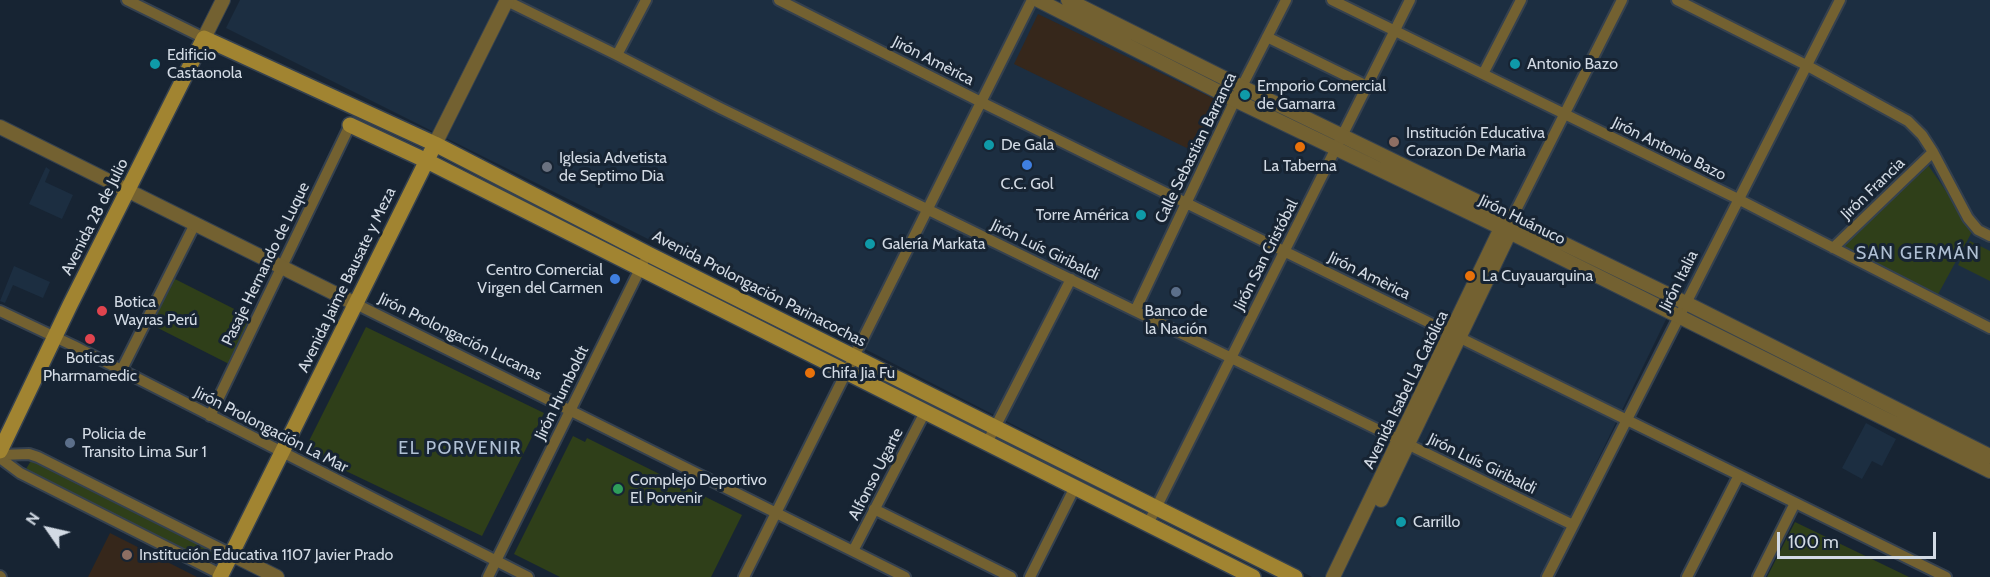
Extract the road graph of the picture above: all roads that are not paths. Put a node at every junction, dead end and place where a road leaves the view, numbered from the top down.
1 (127, 0) edge
2 (223, 0) edge
3 (506, 0) edge
4 (646, 0) edge
5 (779, 0) edge
6 (1032, 0) edge
7 (1038, 0) edge
8 (1068, 0) edge
9 (1286, 0) edge
10 (1332, 0) edge
11 (1410, 0) edge
12 (1521, 0) edge
13 (1622, 0) edge
14 (1677, 0) edge
15 (1840, 0) edge
16 (1395, 31) junction
17 (1267, 37) junction
18 (204, 38) junction
19 (617, 55) junction
20 (1806, 65) junction
21 (1483, 74) junction
22 (1367, 86) junction
23 (1238, 94) junction
24 (981, 102) junction
25 (1564, 115) junction
26 (350, 125) joint
27 (0, 127) edge
28 (1339, 141) junction
29 (435, 144) junction
30 (1933, 152) junction
31 (427, 161) junction
32 (128, 191) junction
33 (1738, 199) junction
34 (1186, 203) junction
35 (928, 209) junction
36 (195, 224) junction
37 (1507, 227) junction
38 (1990, 236) edge
39 (1833, 248) junction
40 (1284, 251) junction
41 (648, 254) junction
42 (282, 267) junction
43 (641, 268) junction
44 (1071, 279) junction
45 (1685, 302) junction
46 (356, 304) junction
47 (0, 311) edge
48 (1135, 311) junction
49 (1678, 316) junction
50 (1990, 328) edge
51 (1455, 335) junction
52 (55, 338) junction
53 (1773, 346) junction
54 (854, 357) junction
55 (1231, 358) junction
56 (1766, 360) junction
57 (121, 371) junction
58 (846, 372) junction
59 (570, 411) junction
60 (925, 412) junction
61 (210, 416) junction
62 (1627, 420) junction
63 (996, 427) junction
64 (987, 443) junction
65 (1405, 443) junction
66 (0, 451) edge
67 (282, 453) junction
68 (1990, 456) edge
69 (0, 457) edge
70 (1990, 471) edge
71 (1738, 475) junction
72 (1075, 487) junction
73 (1795, 503) junction
74 (1156, 507) junction
75 (874, 509) junction
76 (776, 513) junction
77 (1148, 524) junction
78 (1573, 525) junction
79 (853, 551) junction
80 (231, 554) junction
81 (496, 561) junction
82 (223, 576) edge
83 (277, 577) edge
84 (488, 577) edge
85 (528, 577) edge
86 (744, 577) edge
87 (905, 577) edge
88 (1011, 577) edge
89 (1030, 577) edge
90 (1253, 577) edge
91 (1295, 577) edge
92 (1333, 577) edge
93 (1343, 577) edge
94 (1547, 577) edge
95 (1687, 577) edge
96 (1758, 577) edge
97 (1946, 577) edge

1 - 18 street
2 - 18 street, Avenida 28 de Julio
3 - 19 street, Jirón Luís Giribaldi
3 - 29 street, Avenida Jaime Bausate y Meza
4 - 19 street
5 - 24 street, Jirón Amèrica
6 - 24 street
7 - 23 street, Jirón Huánuco
8 - 23 street, Jirón Huánuco
9 - 17 street, Calle Sebastian Barranca
10 - 16 street, Jirón Antonio Bazo
11 - 16 street, Jirón San Cristóbal
12 - 21 street
13 - 25 street, Avenida Isabel La Católica
14 - 20 street
15 - 20 street, Jirón Italia
16 - 21 street, Jirón Antonio Bazo
16 - 22 street, Jirón San Cristóbal
17 - 22 street
17 - 23 street, Calle Sebastian Barranca
18 - 29 main road, Avenida Prolongación Parinacochas
18 - 32 main road, Avenida 28 de Julio
19 - 35 street, Jirón Luís Giribaldi
20 - 30 street
20 - 33 street, Jirón Italia
21 - 25 street, Jirón Antonio Bazo
22 - 28 street, Jirón San Cristóbal
23 - 28 street, Jirón Huánuco
23 - 34 street, Calle Sebastian Barranca
24 - 34 street, Jirón Amèrica
24 - 35 street
25 - 33 street, Jirón Antonio Bazo
25 - 37 street, Avenida Isabel La Católica
26 - 31 main road, Avenida Prolongación Parinacochas
26 - 42 street, Pasaje Hernando de Luque
27 - 32 street, Jirón Prolongación Lucanas
28 - 37 street, Jirón Huánuco
28 - 40 street, Jirón San Cristóbal
29 - 31 main road, Avenida Jaime Bausate y Meza
29 - 41 main road, Avenida Prolongación Parinacochas
30 - 38 street
30 - 39 street, Jirón Francia
31 - 43 main road, Avenida Prolongación Parinacochas
31 - 46 main road, Avenida Jaime Bausate y Meza
32 - 36 street, Jirón Prolongación Lucanas
32 - 52 main road, Avenida 28 de Julio
33 - 39 street, Jirón Antonio Bazo
33 - 45 street, Jirón Italia
34 - 40 street, Jirón Amèrica
34 - 48 street, Calle Sebastian Barranca
35 - 44 street, Jirón Luís Giribaldi
35 - 54 street
36 - 42 street, Jirón Prolongación Lucanas
36 - 57 street
37 - 45 street, Jirón Huánuco
37 - 49 street, Jirón Huánuco
37 - 51 street, Avenida Isabel La Católica
39 - 50 street, Jirón Antonio Bazo
40 - 51 street, Jirón Amèrica
40 - 55 street, Jirón San Cristóbal
41 - 43 street, Jirón Humboldt
41 - 54 main road, Avenida Prolongación Parinacochas
42 - 46 street, Jirón Prolongación Lucanas
42 - 61 street, Pasaje Hernando de Luque
43 - 58 main road, Avenida Prolongación Parinacochas
43 - 59 street, Jirón Humboldt
44 - 48 street, Jirón Luís Giribaldi
44 - 63 street
45 - 49 street, Jirón Italia
45 - 53 street, Jirón Huánuco
46 - 59 street, Jirón Prolongación Lucanas
46 - 67 main road, Avenida Jaime Bausate y Meza
47 - 52 street, Jirón Prolongación La Mar
48 - 55 street, Jirón Luís Giribaldi
49 - 56 street, Jirón Huánuco
49 - 62 street, Jirón Italia
51 - 62 street, Jirón Amèrica
51 - 65 street, Avenida Isabel La Católica
52 - 57 street, Jirón Prolongación La Mar
52 - 66 main road, Avenida 28 de Julio
53 - 56 street
53 - 68 street, Jirón Huánuco
54 - 58 street
54 - 63 main road, Avenida Prolongación Parinacochas
55 - 65 street, Jirón Luís Giribaldi
55 - 74 street, Jirón San Cristóbal
56 - 70 street, Jirón Huánuco
57 - 61 street, Jirón Prolongación La Mar
58 - 60 main road, Avenida Prolongación Parinacochas
58 - 76 street
59 - 76 street, Jirón Prolongación Lucanas
59 - 81 street, Jirón Humboldt
60 - 64 main road, Avenida Prolongación Parinacochas
60 - 75 street, Alfonso Ugarte
61 - 67 street, Jirón Prolongación La Mar
62 - 71 street, Jirón Amèrica
62 - 78 street, Jirón Italia
63 - 64 street
63 - 74 main road, Avenida Prolongación Parinacochas
64 - 72 main road, Avenida Prolongación Parinacochas
65 - 78 street, Jirón Luís Giribaldi
65 - 92 street, Avenida Isabel La Católica
65 - 93 street, Avenida Isabel La Católica
67 - 80 main road, Avenida Jaime Bausate y Meza
67 - 81 street, Jirón Prolongación La Mar
69 - 80 street
69 - 82 street
71 - 73 street, Jirón Amèrica
71 - 95 street
72 - 77 main road, Avenida Prolongación Parinacochas
72 - 89 street
73 - 96 street
73 - 97 street, Jirón Amèrica
74 - 77 street, Jirón San Cristóbal
74 - 91 main road, Avenida Prolongación Parinacochas
75 - 79 street, Alfonso Ugarte
75 - 88 street
76 - 79 street, Jirón Prolongación Lucanas
76 - 86 street
77 - 90 main road, Avenida Prolongación Parinacochas
78 - 94 street, Jirón Italia
79 - 87 street, Jirón Prolongación Lucanas
80 - 82 main road, Avenida Jaime Bausate y Meza
80 - 83 street
81 - 84 street, Jirón Humboldt
81 - 85 street, Jirón Prolongación La Mar

